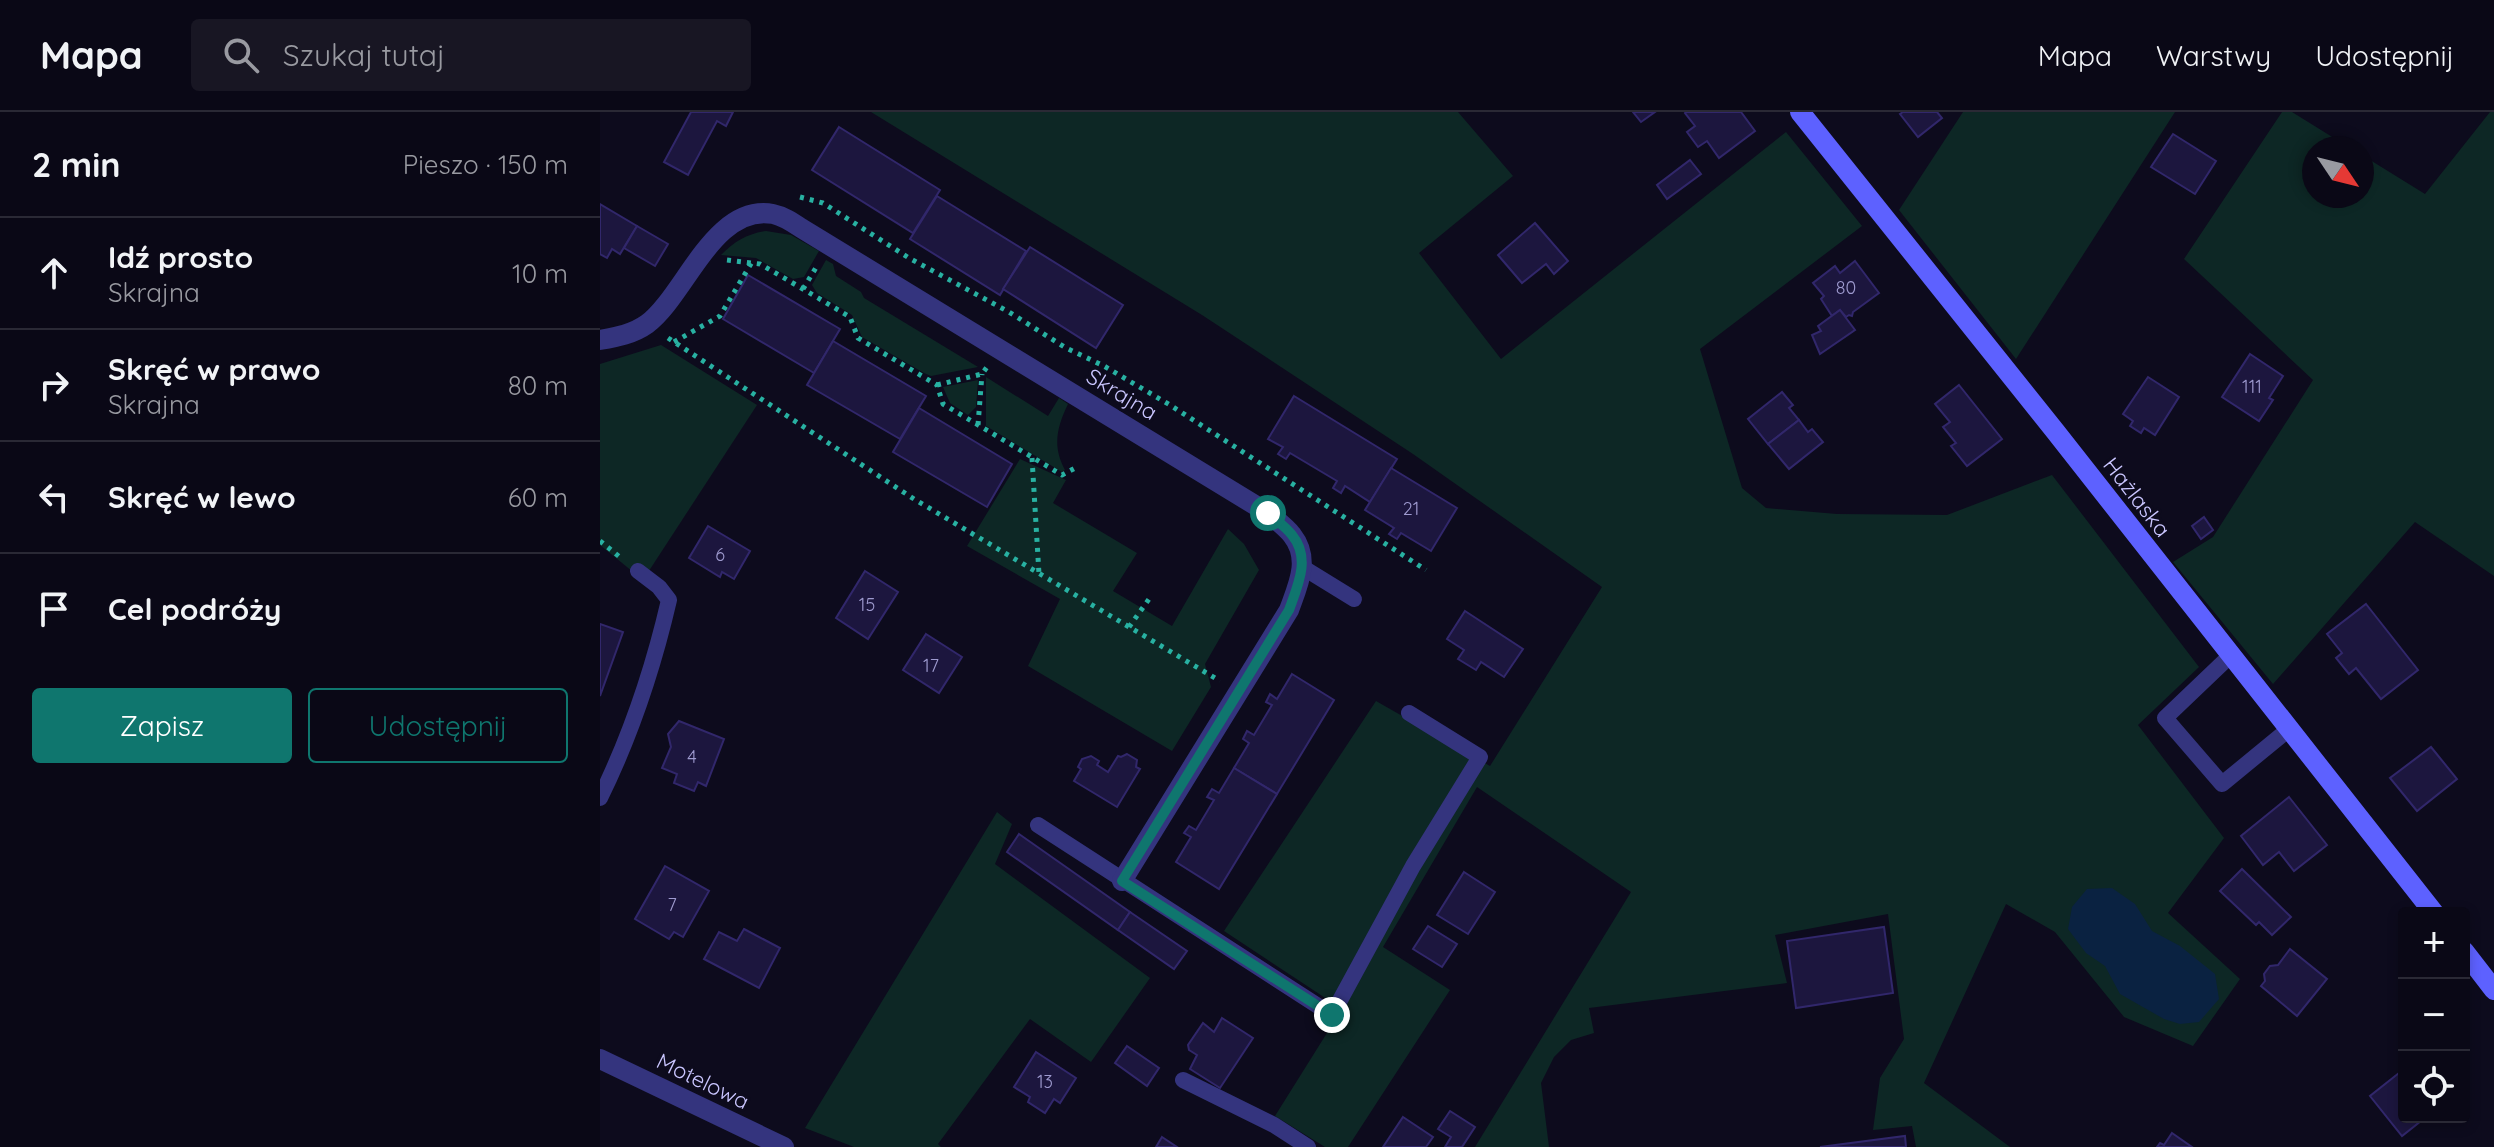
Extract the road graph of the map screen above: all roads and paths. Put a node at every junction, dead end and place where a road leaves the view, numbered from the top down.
1 (1800, 112) edge
2 (723, 259) dead end
3 (752, 262) junction
4 (647, 324) junction
5 (600, 340) edge
6 (674, 342) junction
7 (998, 348) junction
8 (982, 374) junction
9 (937, 385) junction
10 (978, 425) junction
11 (1032, 457) junction
12 (1077, 467) dead end
13 (1302, 567) junction
14 (638, 571) dead end
15 (1039, 574) junction
16 (1149, 599) dead end
17 (1354, 599) dead end
18 (1129, 627) junction
19 (2231, 655) junction
20 (1238, 692) junction
21 (1409, 713) dead end
22 (2289, 729) junction
23 (600, 798) edge
24 (1038, 825) dead end
25 (1122, 881) junction
26 (2429, 907) edge
27 (2470, 959) edge
28 (2494, 990) edge
29 (600, 1059) edge
30 (1183, 1080) dead end
31 (784, 1147) edge
32 (1308, 1147) edge

1 - 19 street, Hażlaska
2 - 3 path
3 - 6 path
3 - 9 path
4 - 5 street, Skrajna
4 - 6 path
4 - 7 street, Skrajna
6 - 15 path
7 - 8 path
7 - 13 street, Skrajna
8 - 9 path
8 - 10 path
9 - 10 path
10 - 11 path
11 - 12 path
11 - 15 path
13 - 17 lane
13 - 20 street
14 - 23 lane
15 - 18 path
16 - 18 path
18 - 20 path
19 - 22 street, Hażlaska
19 - 22 lane
20 - 25 street
21 - 25 lane
22 - 26 street, Hażlaska
24 - 25 lane
27 - 28 street
29 - 31 street, Motelowa
30 - 32 lane

